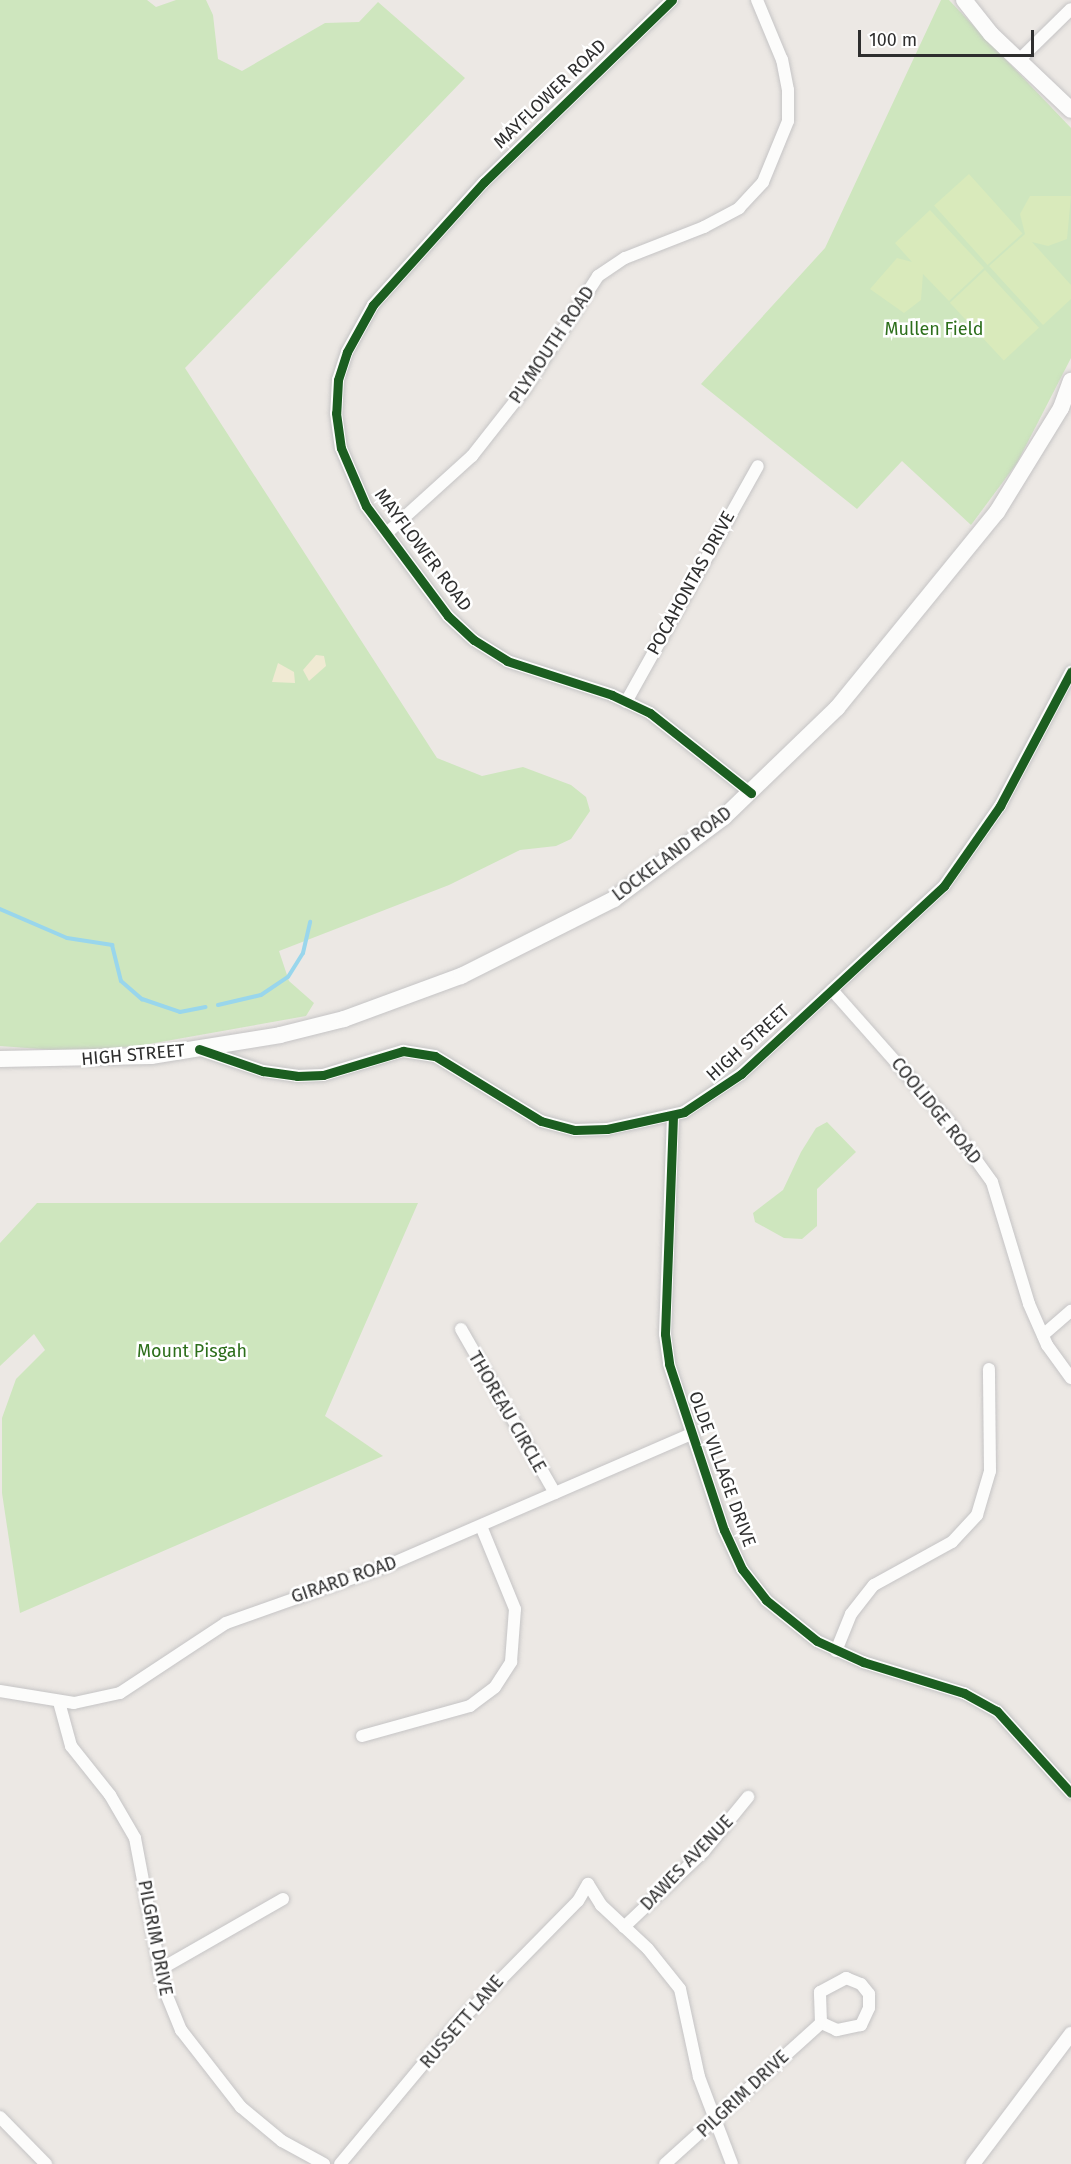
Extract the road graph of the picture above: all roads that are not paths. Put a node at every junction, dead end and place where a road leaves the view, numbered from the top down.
1 (672, 0) edge
2 (757, 0) edge
3 (964, 0) edge
4 (1071, 9) edge
5 (1018, 61) junction
6 (1071, 110) edge
7 (1071, 381) edge
8 (758, 466) dead end
9 (387, 533) junction
10 (1071, 672) edge
11 (627, 702) junction
12 (751, 793) junction
13 (832, 990) junction
14 (199, 1049) junction
15 (0, 1059) edge
16 (673, 1116) junction
17 (1071, 1311) edge
18 (461, 1329) dead end
19 (1042, 1335) junction
20 (989, 1369) dead end
21 (1071, 1378) edge
22 (691, 1434) junction
23 (555, 1493) junction
24 (481, 1526) junction
25 (836, 1651) junction
26 (0, 1690) edge
27 (59, 1702) junction
28 (362, 1736) dead end
29 (1071, 1793) edge
30 (748, 1797) dead end
31 (283, 1899) dead end
32 (624, 1927) junction
33 (159, 1970) junction
34 (821, 2024) junction
35 (1071, 2034) edge
36 (0, 2118) edge
37 (715, 2120) junction
38 (46, 2164) edge
39 (324, 2164) edge
40 (340, 2164) edge
41 (665, 2164) edge
42 (732, 2164) edge
43 (973, 2164) edge

1 - 9 street, MAYFLOWER ROAD
2 - 9 street, PLYMOUTH ROAD
3 - 5 main road
4 - 5 street
5 - 6 main road
7 - 12 main road, LOCKELAND ROAD
8 - 11 street, POCAHONTAS DRIVE
9 - 11 street, MAYFLOWER ROAD
10 - 13 street, HIGH STREET
11 - 12 street, MAYFLOWER ROAD
12 - 14 main road, LOCKELAND ROAD
13 - 16 street, HIGH STREET
13 - 19 street, COOLIDGE ROAD
14 - 15 main road, HIGH STREET
14 - 16 street, HIGH STREET
16 - 22 street, OLDE VILLAGE DRIVE
17 - 19 street
18 - 23 street, THOREAU CIRCLE
19 - 21 street, COOLIDGE ROAD
20 - 25 street
22 - 23 street, GIRARD ROAD
22 - 25 street, OLDE VILLAGE DRIVE
23 - 24 street, GIRARD ROAD
24 - 27 street, GIRARD ROAD
24 - 28 street
25 - 29 street, OLDE VILLAGE DRIVE
26 - 27 street, GIRARD ROAD
27 - 33 street, PILGRIM DRIVE
30 - 32 street, DAWES AVENUE
31 - 33 street
32 - 37 street
32 - 40 street, RUSSETT LANE
33 - 39 street, PILGRIM DRIVE
34 - 34 street
34 - 37 street, PILGRIM DRIVE
35 - 43 street
36 - 38 street
37 - 41 street, PILGRIM DRIVE
37 - 42 street

